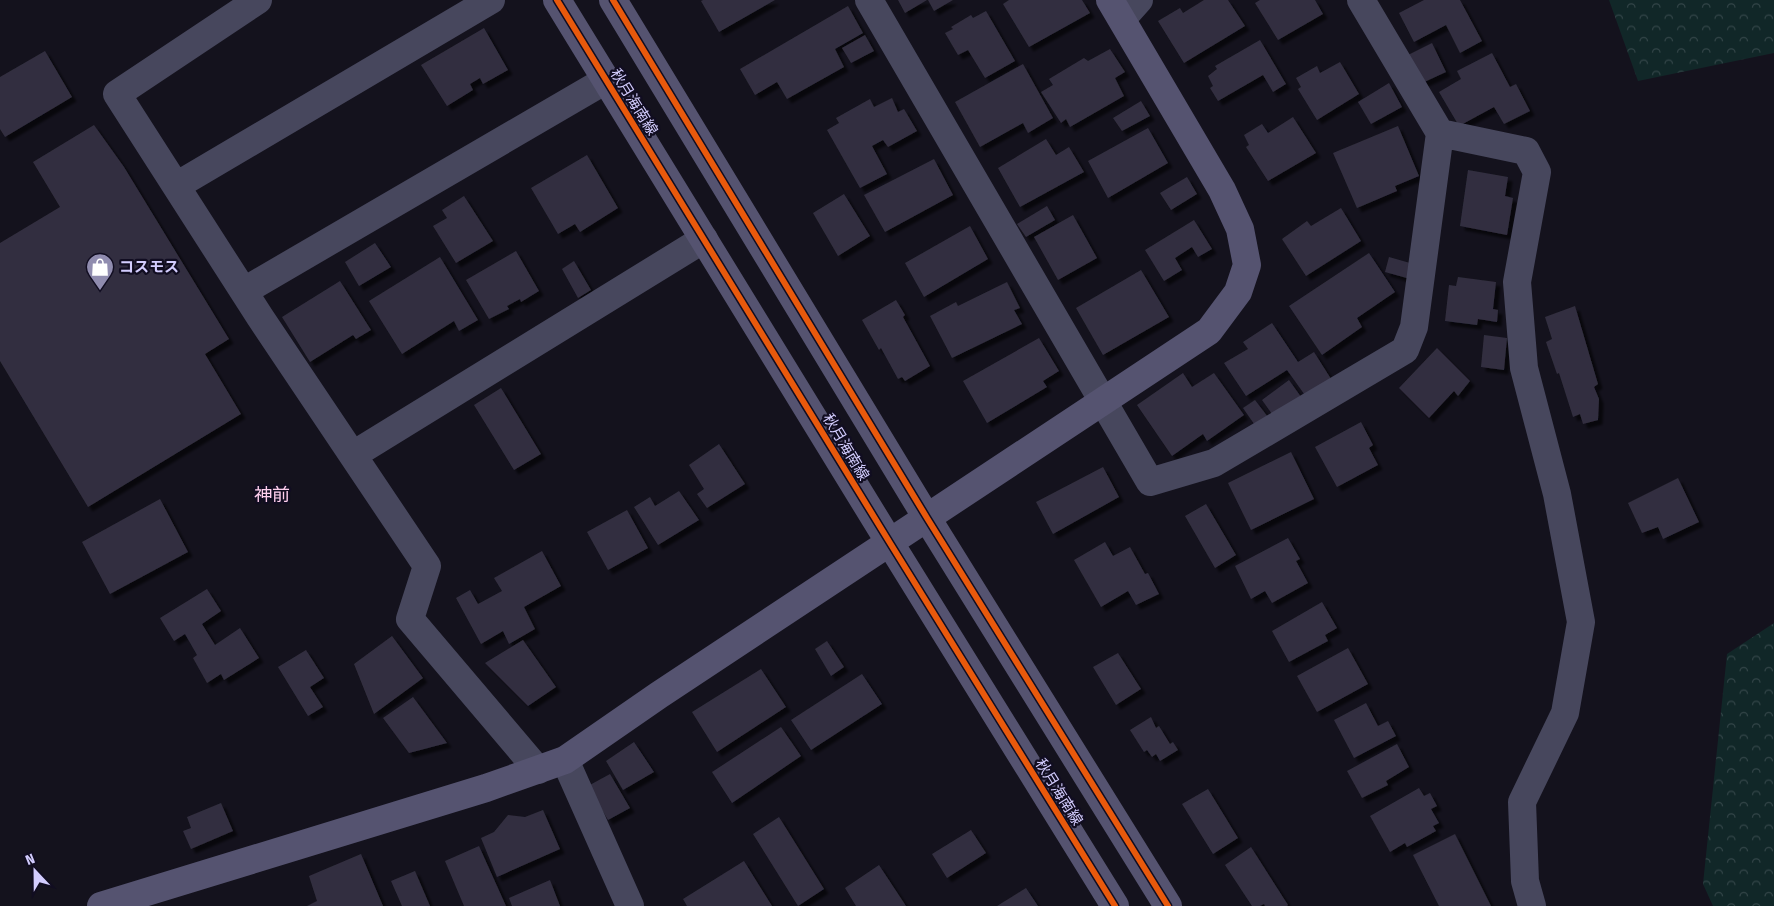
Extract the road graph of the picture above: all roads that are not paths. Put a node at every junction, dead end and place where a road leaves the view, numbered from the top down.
1 (258, 0) edge
2 (491, 0) edge
3 (557, 0) edge
4 (613, 0) edge
5 (869, 0) edge
6 (1361, 0) edge
7 (1124, 6) edge
8 (606, 80) junction
9 (1440, 134) junction
10 (176, 186) junction
11 (704, 238) junction
12 (244, 291) junction
13 (1104, 401) junction
14 (353, 455) junction
15 (927, 518) junction
16 (890, 543) junction
17 (565, 760) junction
18 (538, 770) junction
19 (101, 906) edge
20 (630, 906) edge
21 (1115, 906) edge
22 (1168, 906) edge
23 (1532, 906) edge

1 - 10 street
2 - 10 street
3 - 8 main road, 秋月海南線
4 - 15 main road
5 - 13 street
6 - 9 street
7 - 13 main road
8 - 11 main road, 秋月海南線
8 - 12 street
9 - 13 street
9 - 23 street
10 - 12 street
11 - 14 street
11 - 16 main road, 秋月海南線
12 - 14 street
13 - 15 main road
14 - 18 street
15 - 16 main road
15 - 22 main road
16 - 17 main road
16 - 21 main road, 秋月海南線
17 - 18 main road
17 - 20 street
18 - 19 main road

